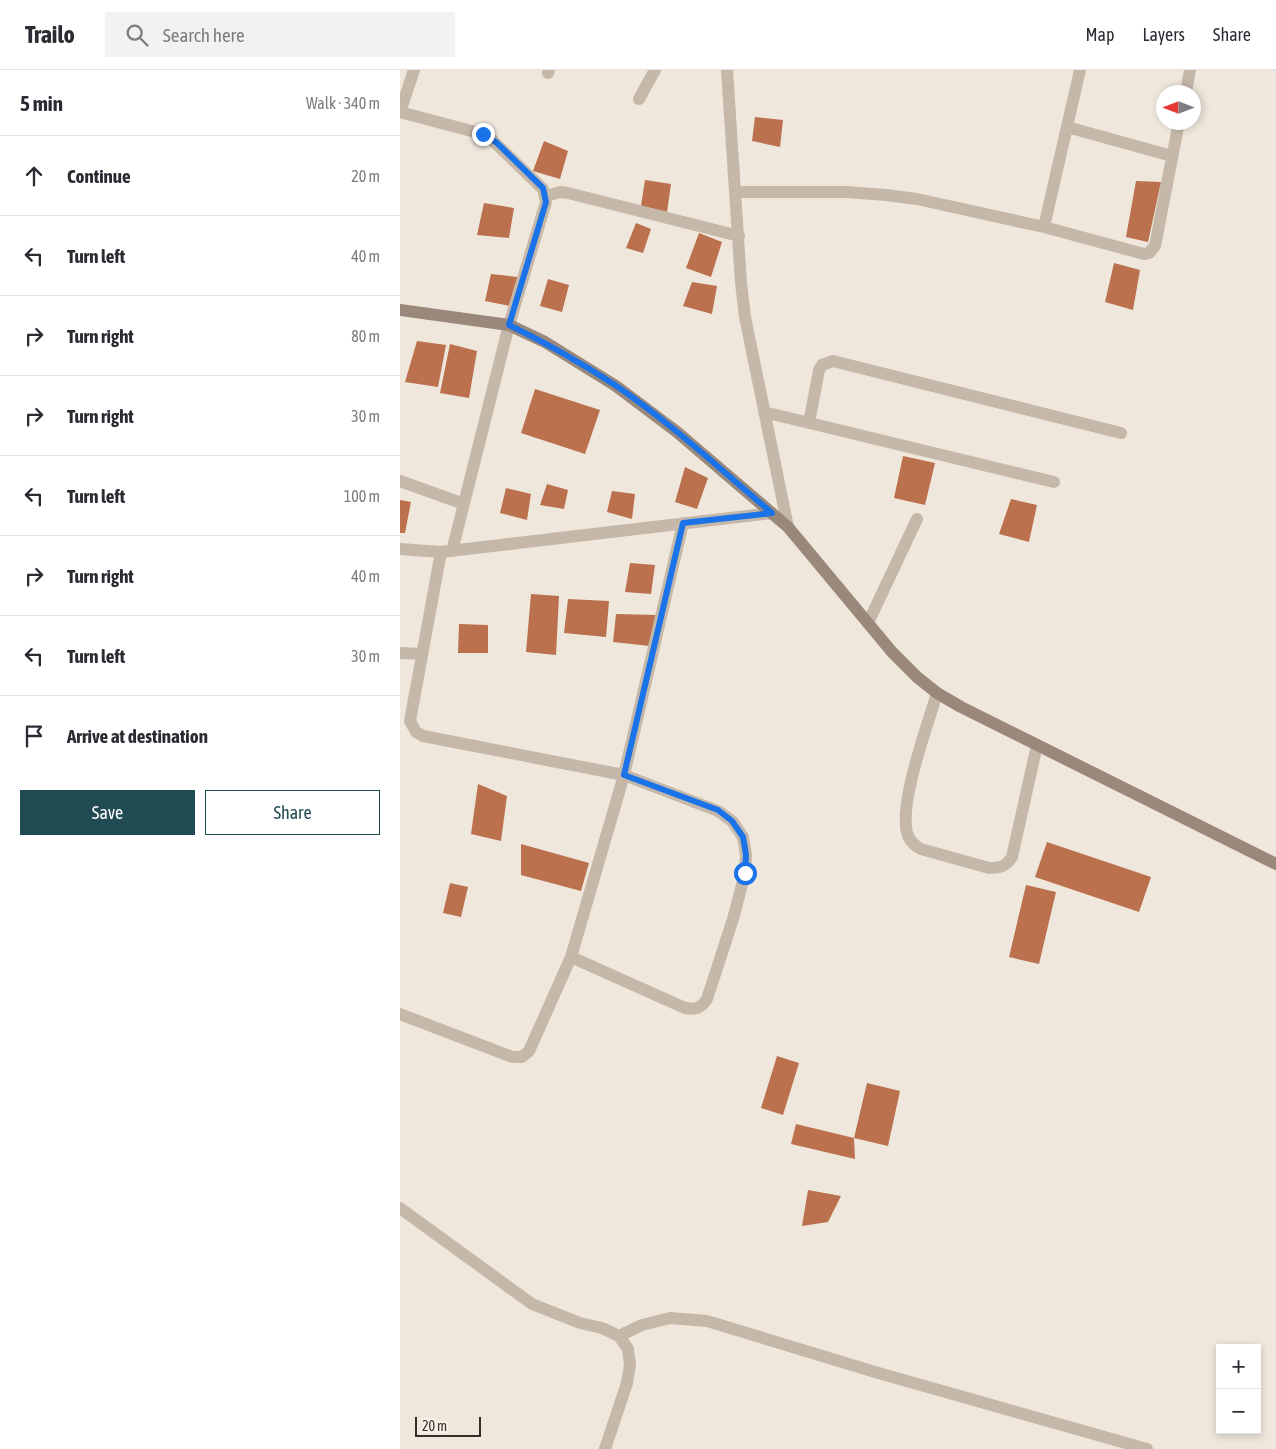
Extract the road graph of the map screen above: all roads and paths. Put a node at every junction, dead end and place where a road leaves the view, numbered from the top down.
1 (414, 70) edge
2 (655, 70) edge
3 (727, 70) edge
4 (1080, 70) edge
5 (1190, 70) edge
6 (1187, 85) edge
7 (639, 100) dead end
8 (400, 112) edge
9 (1067, 127) junction
10 (1177, 130) edge
11 (1172, 156) junction
12 (736, 192) junction
13 (546, 196) junction
14 (1044, 227) junction
15 (739, 236) junction
16 (400, 310) edge
17 (509, 325) junction
18 (764, 412) junction
19 (809, 422) junction
20 (1121, 432) dead end
21 (400, 481) edge
22 (1054, 482) dead end
23 (464, 504) junction
24 (772, 513) junction
25 (917, 519) dead end
26 (683, 523) junction
27 (788, 527) junction
28 (400, 549) edge
29 (447, 552) junction
30 (868, 623) junction
31 (400, 653) edge
32 (422, 654) junction
33 (937, 693) junction
34 (1038, 745) junction
35 (624, 775) junction
36 (1276, 864) edge
37 (571, 957) junction
38 (400, 1014) edge
39 (400, 1208) edge
40 (619, 1336) junction
41 (605, 1449) edge
42 (1147, 1449) edge

1 - 8 street
2 - 7 street
3 - 12 street
4 - 9 street
5 - 6 street
8 - 13 street
9 - 11 street
9 - 14 street
10 - 11 street
11 - 14 street
12 - 14 street
12 - 15 street
13 - 15 street
13 - 17 street
15 - 18 street
16 - 17 main road
17 - 23 street
17 - 24 main road
18 - 19 street
18 - 27 street
19 - 20 street
19 - 22 street
21 - 23 street
23 - 29 street
24 - 26 street
24 - 27 main road
25 - 30 street
26 - 29 street
26 - 35 street
27 - 30 main road
28 - 29 street
29 - 32 street
30 - 33 main road
31 - 32 street
32 - 35 street
33 - 34 main road
33 - 34 street
34 - 36 main road
35 - 37 street
35 - 37 street
37 - 38 street
39 - 40 street
40 - 41 street
40 - 42 street

